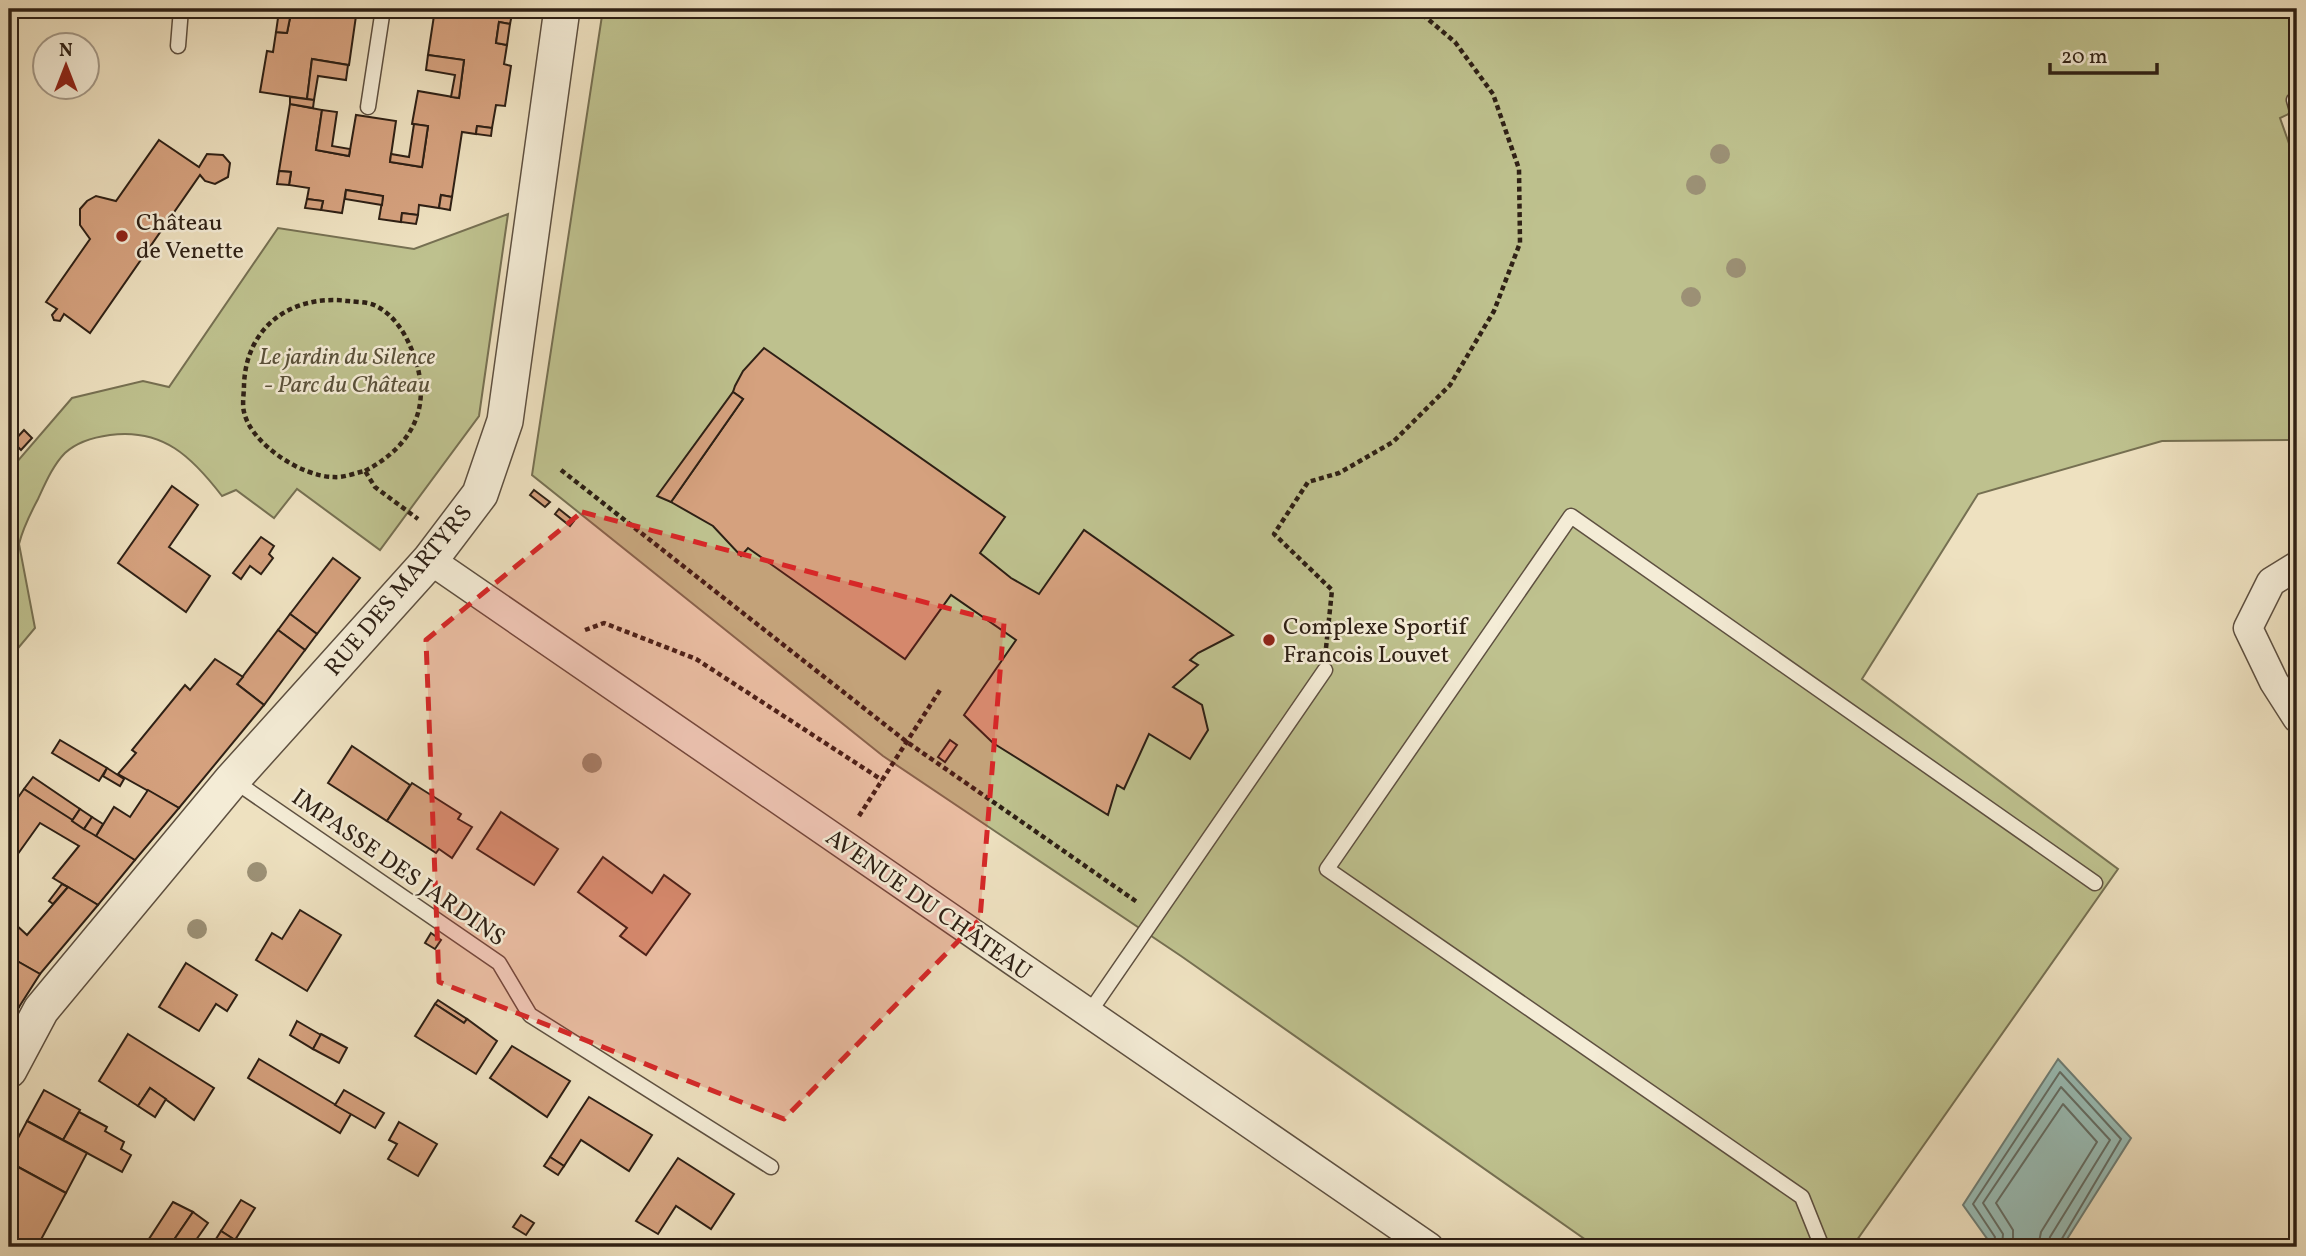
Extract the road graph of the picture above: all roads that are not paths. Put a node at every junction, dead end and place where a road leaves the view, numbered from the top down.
1 (181, 9) edge
2 (383, 9) edge
3 (562, 9) edge
4 (178, 46) dead end
5 (368, 107) dead end
6 (437, 549) junction
7 (2297, 566) edge
8 (1325, 670) road end
9 (2297, 718) edge
10 (232, 780) junction
11 (2095, 883) dead end
12 (1088, 1013) junction
13 (9, 1070) edge
14 (771, 1167) dead end
15 (1429, 1247) edge
16 (1822, 1247) edge

1 - 4 lane
2 - 5 lane
3 - 6 street, RUE DES MARTYRS
6 - 10 street, RUE DES MARTYRS
6 - 12 street, AVENUE DU CHÂTEAU
7 - 9 street
8 - 12 lane
10 - 13 street, RUE DES MARTYRS
10 - 14 lane, IMPASSE DES JARDINS
11 - 16 lane
12 - 15 street, AVENUE DU CHÂTEAU

